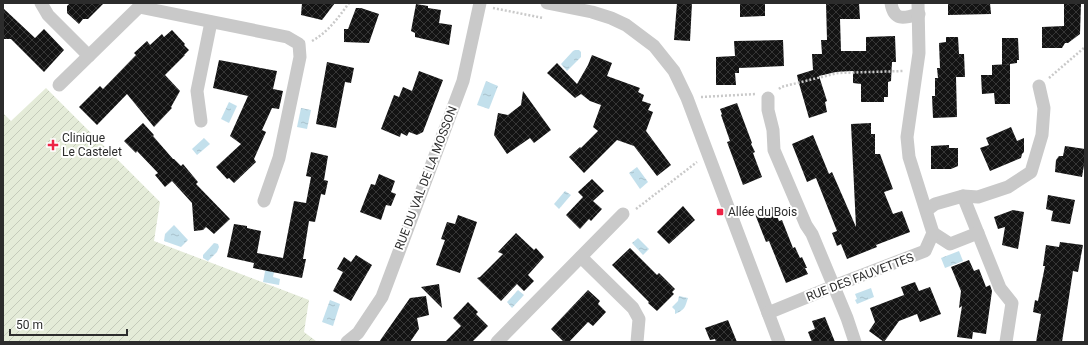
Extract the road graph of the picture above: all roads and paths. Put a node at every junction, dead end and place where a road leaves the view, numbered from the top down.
1 (41, 3) edge
2 (349, 3) edge
3 (547, 3) edge
4 (891, 3) edge
5 (480, 4) edge
6 (141, 5) edge
7 (919, 8) edge
8 (550, 19) dead end
9 (211, 22) junction
10 (1085, 47) edge
11 (299, 49) junction
12 (89, 56) junction
13 (917, 70) junction
14 (59, 85) dead end
15 (1039, 86) joint
16 (686, 98) junction
17 (768, 98) junction
18 (201, 121) dead end
19 (700, 169) dead end
20 (964, 196) junction
21 (264, 201) dead end
22 (927, 210) junction
23 (623, 214) joint
24 (933, 233) junction
25 (978, 233) junction
26 (582, 257) junction
27 (834, 286) junction
28 (768, 313) junction
29 (347, 342) edge
30 (497, 342) edge
31 (637, 342) edge
32 (779, 342) edge
33 (855, 342) edge
34 (1006, 342) edge

1 - 12 street
2 - 11 path
3 - 16 street
4 - 7 street
5 - 8 path
5 - 29 street, RUE DU VAL DE LA MOSSON
6 - 9 street
6 - 12 street
7 - 13 street
9 - 11 street
9 - 18 street
10 - 15 path
11 - 21 street
12 - 14 street
13 - 17 path
13 - 22 street
15 - 20 street
16 - 17 path
16 - 28 street
17 - 27 street
19 - 23 path
20 - 22 street
20 - 25 street
22 - 24 street
23 - 26 street
24 - 25 street
24 - 27 street, RUE DES FAUVETTES
25 - 34 street
26 - 30 street
26 - 31 street
27 - 28 street, RUE DES FAUVETTES
27 - 33 street
28 - 32 street

